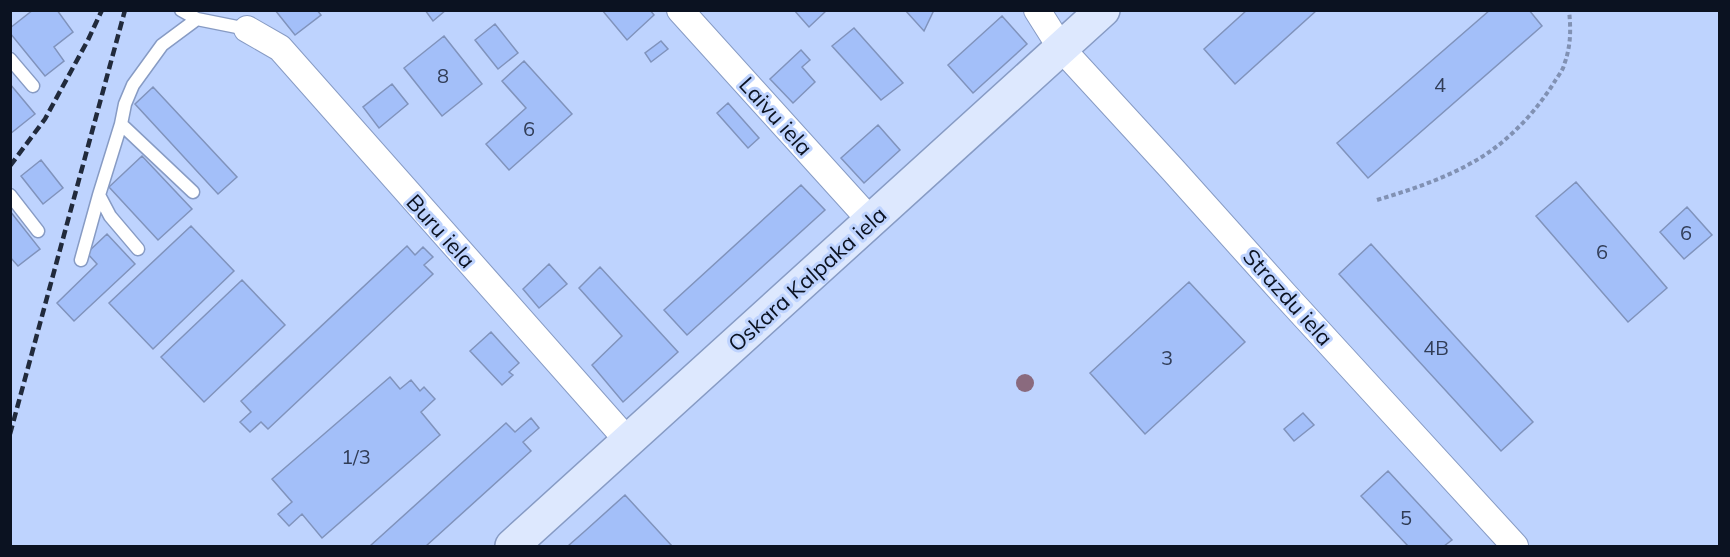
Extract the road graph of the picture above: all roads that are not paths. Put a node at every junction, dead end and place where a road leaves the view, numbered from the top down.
1 (181, 10) edge
2 (680, 10) edge
3 (1037, 10) edge
4 (1103, 10) edge
5 (197, 19) junction
6 (247, 29) joint
7 (1061, 48) junction
8 (10, 59) edge
9 (33, 86) dead end
10 (121, 124) junction
11 (192, 192) dead end
12 (10, 195) edge
13 (99, 195) junction
14 (871, 221) junction
15 (38, 231) dead end
16 (138, 249) dead end
17 (81, 260) dead end
18 (628, 441) junction
19 (512, 546) edge
20 (1515, 546) edge

1 - 5 lane
2 - 14 street, Laivu iela
3 - 7 street, Strazdu iela
4 - 7 main road, Oskara Kalpaka iela
5 - 6 lane
5 - 10 lane
6 - 18 street, Buru iela
7 - 14 main road, Oskara Kalpaka iela
7 - 20 street, Strazdu iela
8 - 9 lane
10 - 11 lane
10 - 13 lane
12 - 15 lane
13 - 16 lane
13 - 17 lane
14 - 18 main road, Oskara Kalpaka iela
18 - 19 main road, Oskara Kalpaka iela

